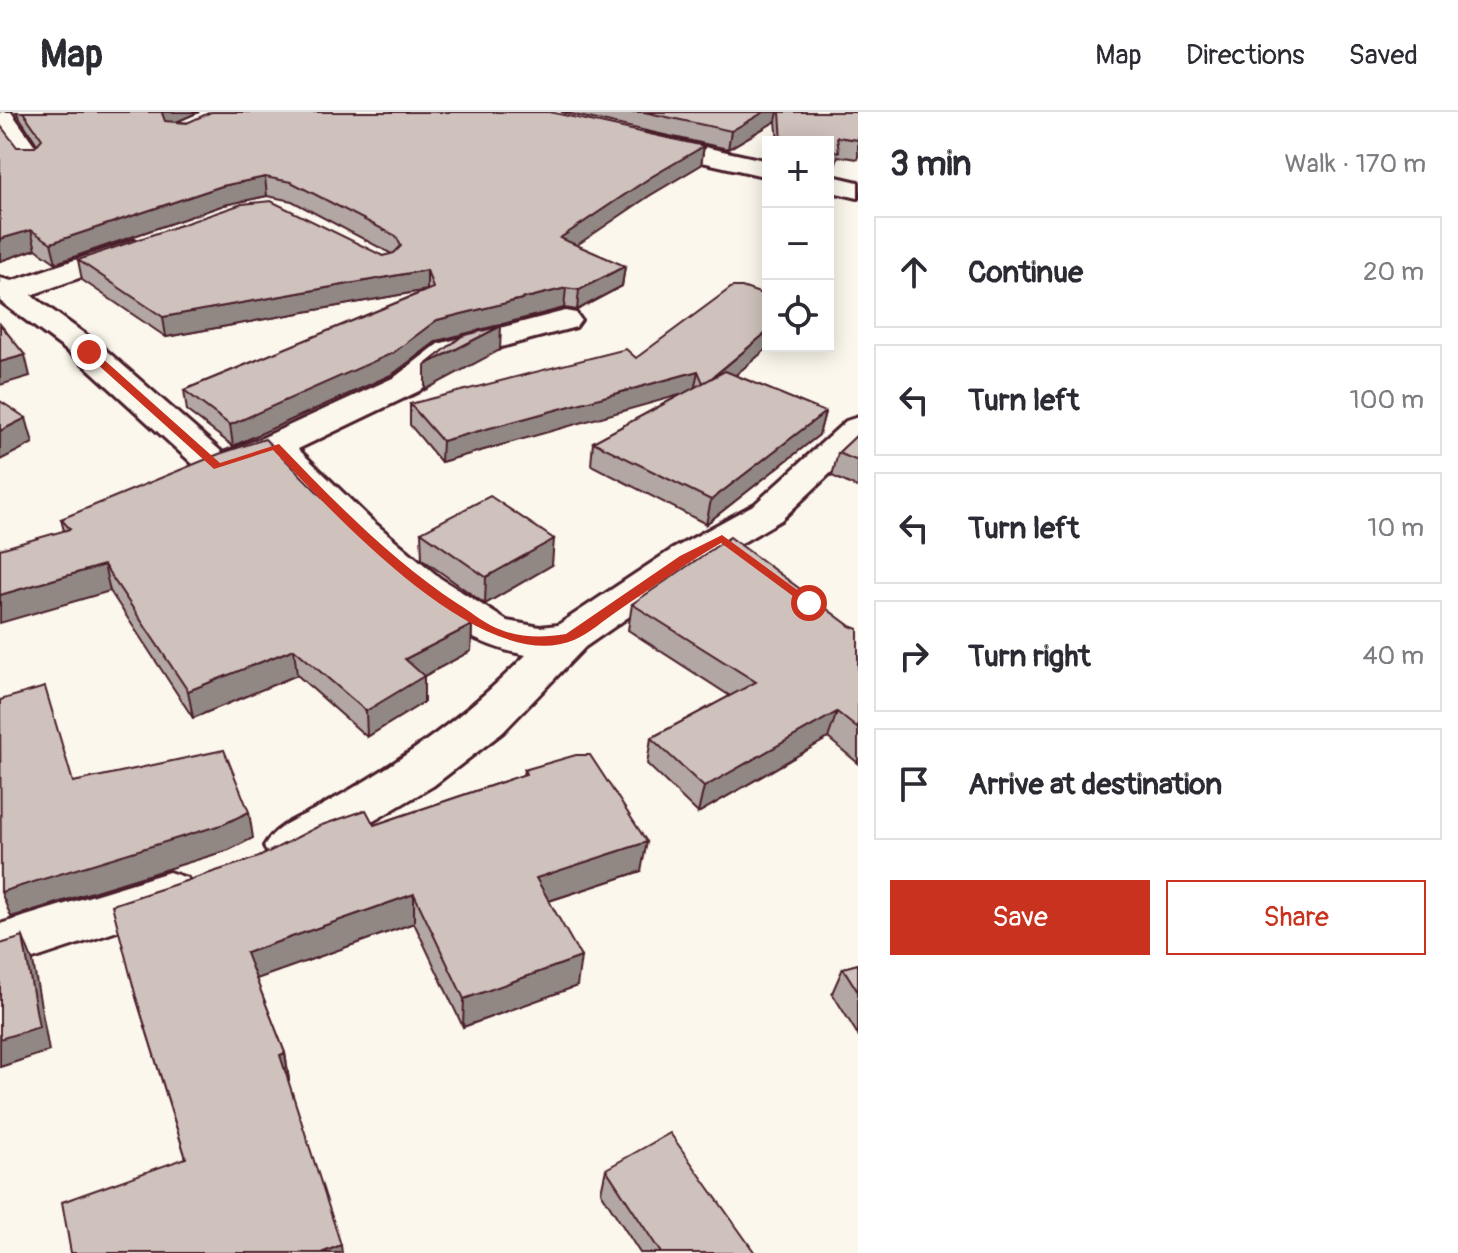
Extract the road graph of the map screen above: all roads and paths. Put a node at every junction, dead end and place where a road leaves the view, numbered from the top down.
1 (0, 114) edge
2 (626, 138) edge
3 (30, 157) edge
4 (762, 168) edge
5 (834, 184) edge
6 (858, 190) edge
7 (163, 239) edge
8 (4, 290) edge
9 (565, 320) dead end
10 (858, 428) edge
11 (275, 446) junction
12 (722, 538) junction
13 (759, 566) edge
14 (570, 637) junction
15 (0, 947) edge

1 - 3 street
2 - 4 street
5 - 6 street
7 - 8 street
8 - 11 street
9 - 11 street
10 - 12 street
11 - 14 street
12 - 13 street
12 - 14 street
14 - 15 street

